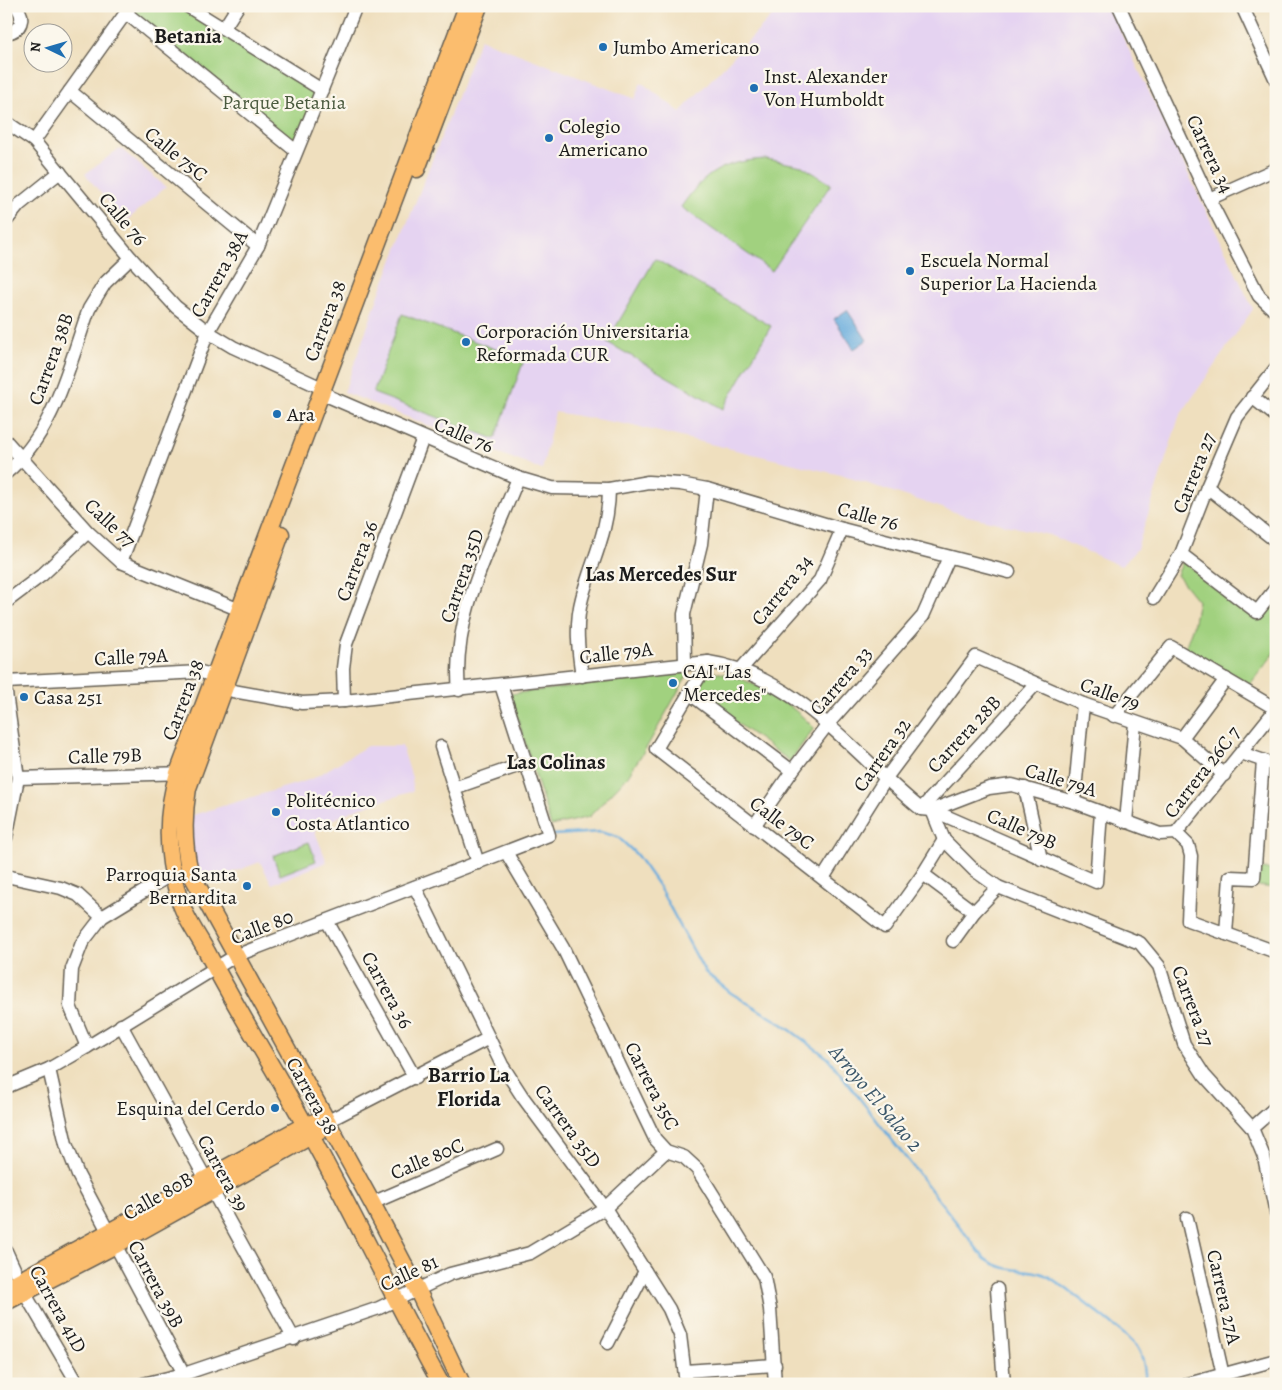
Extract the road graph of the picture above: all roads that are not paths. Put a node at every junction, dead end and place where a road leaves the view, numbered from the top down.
1 (16, 6) edge
2 (187, 6) edge
3 (238, 6) edge
4 (356, 6) edge
5 (467, 6) edge
6 (480, 6) edge
7 (1119, 6) edge
8 (1242, 6) edge
9 (128, 10) edge
10 (224, 28) junction
11 (6, 33) edge
12 (1276, 80) edge
13 (322, 90) junction
14 (70, 91) junction
15 (6, 122) edge
16 (34, 141) junction
17 (296, 151) junction
18 (1276, 169) edge
19 (60, 172) junction
20 (1209, 199) junction
21 (6, 221) edge
22 (258, 246) junction
23 (131, 258) junction
24 (1276, 312) edge
25 (208, 332) junction
26 (1276, 368) edge
27 (326, 392) junction
28 (1252, 398) junction
29 (1276, 416) edge
30 (423, 438) junction
31 (6, 441) edge
32 (23, 460) junction
33 (6, 473) edge
34 (518, 478) junction
35 (1207, 487) junction
36 (608, 489) junction
37 (707, 489) junction
38 (842, 529) junction
39 (88, 532) junction
40 (1276, 541) edge
41 (1181, 554) junction
42 (949, 557) junction
43 (121, 562) junction
44 (1009, 572) dead end
45 (1276, 588) edge
46 (1154, 598) dead end
47 (6, 602) edge
48 (240, 610) junction
49 (976, 657) joint
50 (708, 662) junction
51 (686, 664) junction
52 (741, 669) junction
53 (582, 676) junction
54 (1226, 679) junction
55 (6, 682) edge
56 (220, 682) junction
57 (501, 685) junction
58 (1036, 685) junction
59 (459, 690) junction
60 (6, 693) edge
61 (689, 693) junction
62 (344, 701) junction
63 (1083, 704) junction
64 (1276, 709) edge
65 (1114, 716) junction
66 (1135, 723) junction
67 (827, 725) junction
68 (1182, 738) junction
69 (441, 748) dead end
70 (1241, 753) junction
71 (1263, 761) junction
72 (526, 762) junction
73 (1276, 766) edge
74 (792, 771) junction
75 (185, 773) junction
76 (1224, 774) junction
77 (18, 778) junction
78 (886, 778) junction
79 (454, 788) junction
80 (1025, 788) junction
81 (1074, 802) junction
82 (927, 809) junction
83 (1101, 812) junction
84 (1126, 822) junction
85 (754, 826) junction
86 (1176, 833) junction
87 (6, 838) edge
88 (944, 840) junction
89 (506, 852) junction
90 (1042, 859) junction
91 (478, 863) junction
92 (190, 872) junction
93 (923, 874) junction
94 (6, 876) edge
95 (172, 876) junction
96 (823, 878) junction
97 (998, 887) junction
98 (415, 888) junction
99 (974, 912) junction
100 (102, 917) junction
101 (327, 921) junction
102 (1226, 934) junction
103 (952, 941) dead end
104 (1276, 952) edge
105 (235, 956) junction
106 (215, 968) junction
107 (121, 1025) junction
108 (489, 1038) junction
109 (87, 1047) junction
110 (50, 1068) junction
111 (414, 1078) junction
112 (6, 1087) edge
113 (1276, 1107) edge
114 (328, 1121) junction
115 (1252, 1128) junction
116 (308, 1131) junction
117 (496, 1149) dead end
118 (666, 1151) junction
119 (1270, 1160) edge
120 (208, 1184) junction
121 (372, 1203) junction
122 (605, 1208) junction
123 (1276, 1213) edge
124 (1187, 1218) dead end
125 (111, 1239) junction
126 (6, 1251) edge
127 (645, 1271) junction
128 (17, 1288) edge
129 (417, 1289) junction
130 (997, 1289) dead end
131 (395, 1300) junction
132 (6, 1302) edge
133 (294, 1338) junction
134 (608, 1342) dead end
135 (1276, 1360) edge
136 (775, 1365) junction
137 (184, 1374) junction
138 (686, 1377) edge
139 (1224, 1379) edge
140 (78, 1384) edge
141 (142, 1384) edge
142 (441, 1384) edge
143 (462, 1384) edge
144 (775, 1384) edge
145 (1004, 1384) edge
146 (1188, 1384) edge

1 - 11 street
2 - 10 street
3 - 10 street
4 - 13 street, Carrera 38A
5 - 27 main road, Carrera 38
6 - 27 main road, Carrera 38
7 - 20 street, Carrera 34
8 - 12 street
9 - 14 street
9 - 17 street
10 - 13 street
13 - 17 street, Carrera 38A
14 - 16 street
14 - 22 street, Calle 75C
15 - 16 street, Calle 76
16 - 19 street, Calle 76
17 - 22 street, Carrera 38A
18 - 20 street
19 - 21 street
19 - 23 street, Calle 76
20 - 24 street, Carrera 34
22 - 25 street, Carrera 38A
23 - 25 street, Calle 76
23 - 32 street, Carrera 38B
25 - 27 street, Calle 76
25 - 43 street, Carrera 38A
26 - 28 street, Carrera 27
27 - 30 street, Calle 76
27 - 48 main road, Carrera 38
27 - 56 main road, Carrera 38
28 - 29 street
28 - 35 street, Carrera 27
30 - 34 street, Calle 76
30 - 62 street, Carrera 36
31 - 32 street, Calle 77
32 - 33 street, Carrera 38B
32 - 39 street, Calle 77
34 - 36 street, Calle 76
34 - 59 street, Carrera 35D
35 - 40 street
35 - 41 street, Carrera 27
36 - 37 street, Calle 76
36 - 53 street
37 - 38 street, Calle 76
37 - 51 street
38 - 42 street, Calle 76
38 - 52 street, Carrera 34
39 - 43 street, Calle 77
39 - 47 street
41 - 45 street
41 - 46 street, Carrera 27
42 - 44 street, Calle 76
42 - 67 street, Carrera 33
43 - 48 street, Calle 77
48 - 56 main road, Carrera 38
49 - 58 street, Calle 79
49 - 78 street, Carrera 32
50 - 51 street, Calle 79A
50 - 52 street, Calle 79A
50 - 61 street
51 - 53 street, Calle 79A
52 - 67 street, Calle 79A
53 - 57 street, Calle 79A
54 - 64 street
54 - 65 street
54 - 68 street
55 - 56 street, Calle 79A
56 - 62 street, Calle 79A
56 - 75 main road, Carrera 38
57 - 59 street, Calle 79A
57 - 72 street
58 - 63 street, Calle 79
58 - 82 street, Carrera 28B
59 - 62 street, Calle 79A
60 - 77 street
61 - 74 street
61 - 85 street, Calle 79C
63 - 65 street, Calle 79
63 - 81 street
64 - 70 street, Carrera 26C 7
65 - 66 street, Calle 79
66 - 68 street, Calle 79
66 - 84 street
67 - 74 street, Carrera 33
67 - 78 street, Calle 79A
68 - 76 street, Calle 79
69 - 79 street
70 - 71 street
70 - 76 street, Carrera 26C 7
71 - 73 street
71 - 102 street
72 - 79 street
72 - 89 street, Calle 80
74 - 85 street, Carrera 33
75 - 77 street, Calle 79B
75 - 92 main road, Carrera 38
75 - 95 main road, Carrera 38
76 - 86 street, Carrera 26C 7
77 - 87 street
78 - 82 street, Calle 79A
78 - 96 street, Carrera 32
79 - 91 street
80 - 81 street, Calle 79A
80 - 82 street, Calle 79A
80 - 90 street
81 - 83 street, Calle 79A
82 - 88 street
82 - 90 street, Calle 79B
83 - 84 street, Calle 79A
83 - 90 street, Calle 79B
84 - 86 street, Calle 79A
85 - 96 street, Calle 79C
86 - 102 street, Carrera 26C 7
88 - 93 street
88 - 97 street
89 - 91 street, Calle 80
89 - 118 street, Carrera 35C
91 - 98 street, Calle 80
92 - 95 street
92 - 105 main road, Carrera 38
93 - 96 street, Calle 79C
93 - 99 street
94 - 100 street
95 - 100 street
95 - 106 main road, Carrera 38
97 - 99 street
97 - 115 street, Carrera 27
98 - 101 street, Calle 80
98 - 108 street, Carrera 35D
99 - 103 street
100 - 109 street
101 - 105 street, Calle 80
101 - 111 street, Carrera 36
102 - 104 street
105 - 106 street, Calle 80
105 - 114 main road, Carrera 38
106 - 107 street, Calle 80
106 - 116 main road, Carrera 38
107 - 109 street, Calle 80
107 - 120 street, Carrera 39
108 - 111 street, Calle 80B
108 - 122 street, Carrera 35D
109 - 110 street, Calle 80
110 - 112 street, Calle 80
110 - 125 street, Carrera 39B
111 - 114 street, Calle 80B
113 - 115 street
114 - 116 main road, Calle 80B
114 - 121 main road, Carrera 38
115 - 119 street, Carrera 27
116 - 120 main road, Calle 80B
116 - 131 main road, Carrera 38
117 - 121 street, Calle 80C
118 - 122 street, Calle 81
118 - 136 street, Carrera 35C
119 - 123 street, Carrera 27
120 - 125 main road, Calle 80B
120 - 133 street, Carrera 39
121 - 129 main road, Carrera 38
122 - 127 street, Carrera 35D
122 - 129 street, Calle 81
124 - 139 street, Carrera 27A
125 - 128 main road, Calle 80B
125 - 137 street, Carrera 39B
126 - 128 street, Carrera 41D
127 - 134 street
127 - 138 street, Carrera 35D
128 - 132 main road, Calle 80B
128 - 140 street, Carrera 41D
129 - 131 street, Calle 81
129 - 143 main road, Carrera 38
130 - 145 street
131 - 133 street, Calle 81
131 - 142 main road, Carrera 38
133 - 137 street, Calle 81
135 - 139 street
136 - 138 street
136 - 144 street, Carrera 35C
137 - 141 street, Calle 81
139 - 146 street

